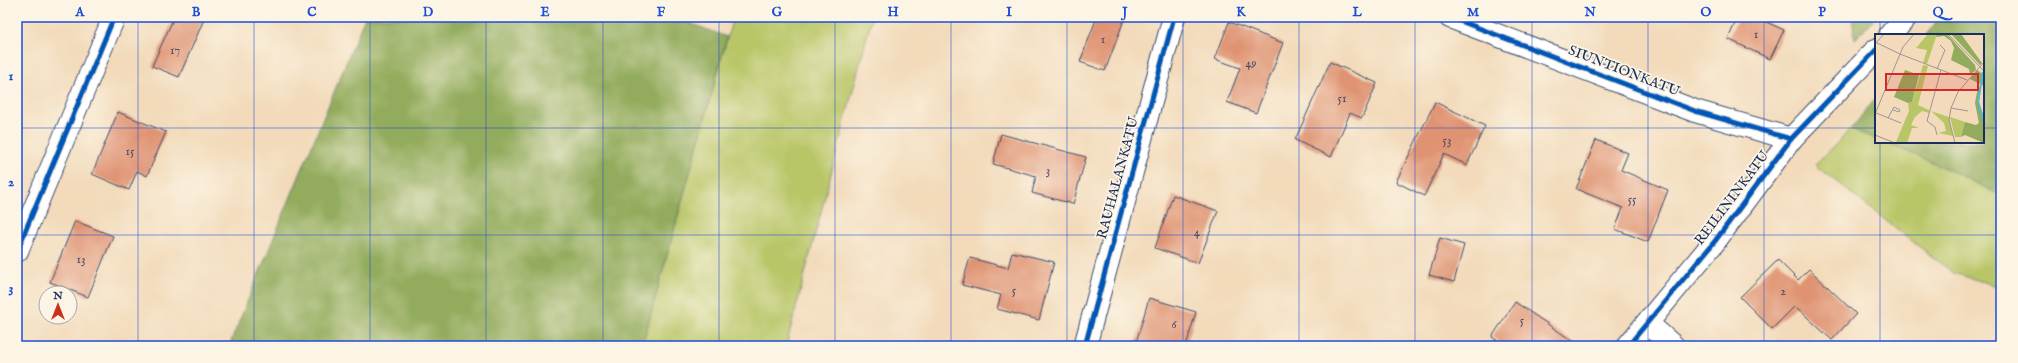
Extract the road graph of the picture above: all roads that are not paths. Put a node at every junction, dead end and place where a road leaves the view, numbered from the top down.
1 (114, 17) edge
2 (1174, 17) edge
3 (1450, 17) edge
4 (1906, 17) edge
5 (1891, 34) edge
6 (1875, 51) edge
7 (1791, 139) junction
8 (17, 251) edge
9 (1647, 323) junction
10 (1086, 346) edge
11 (1628, 346) edge
12 (1673, 346) edge

1 - 8 street
2 - 10 street, RAUHALANKATU
3 - 7 street, SIUNTIONKATU
4 - 5 street
6 - 7 street, REILININKATU
7 - 9 street, REILININKATU
9 - 11 street, REILININKATU
9 - 12 street

